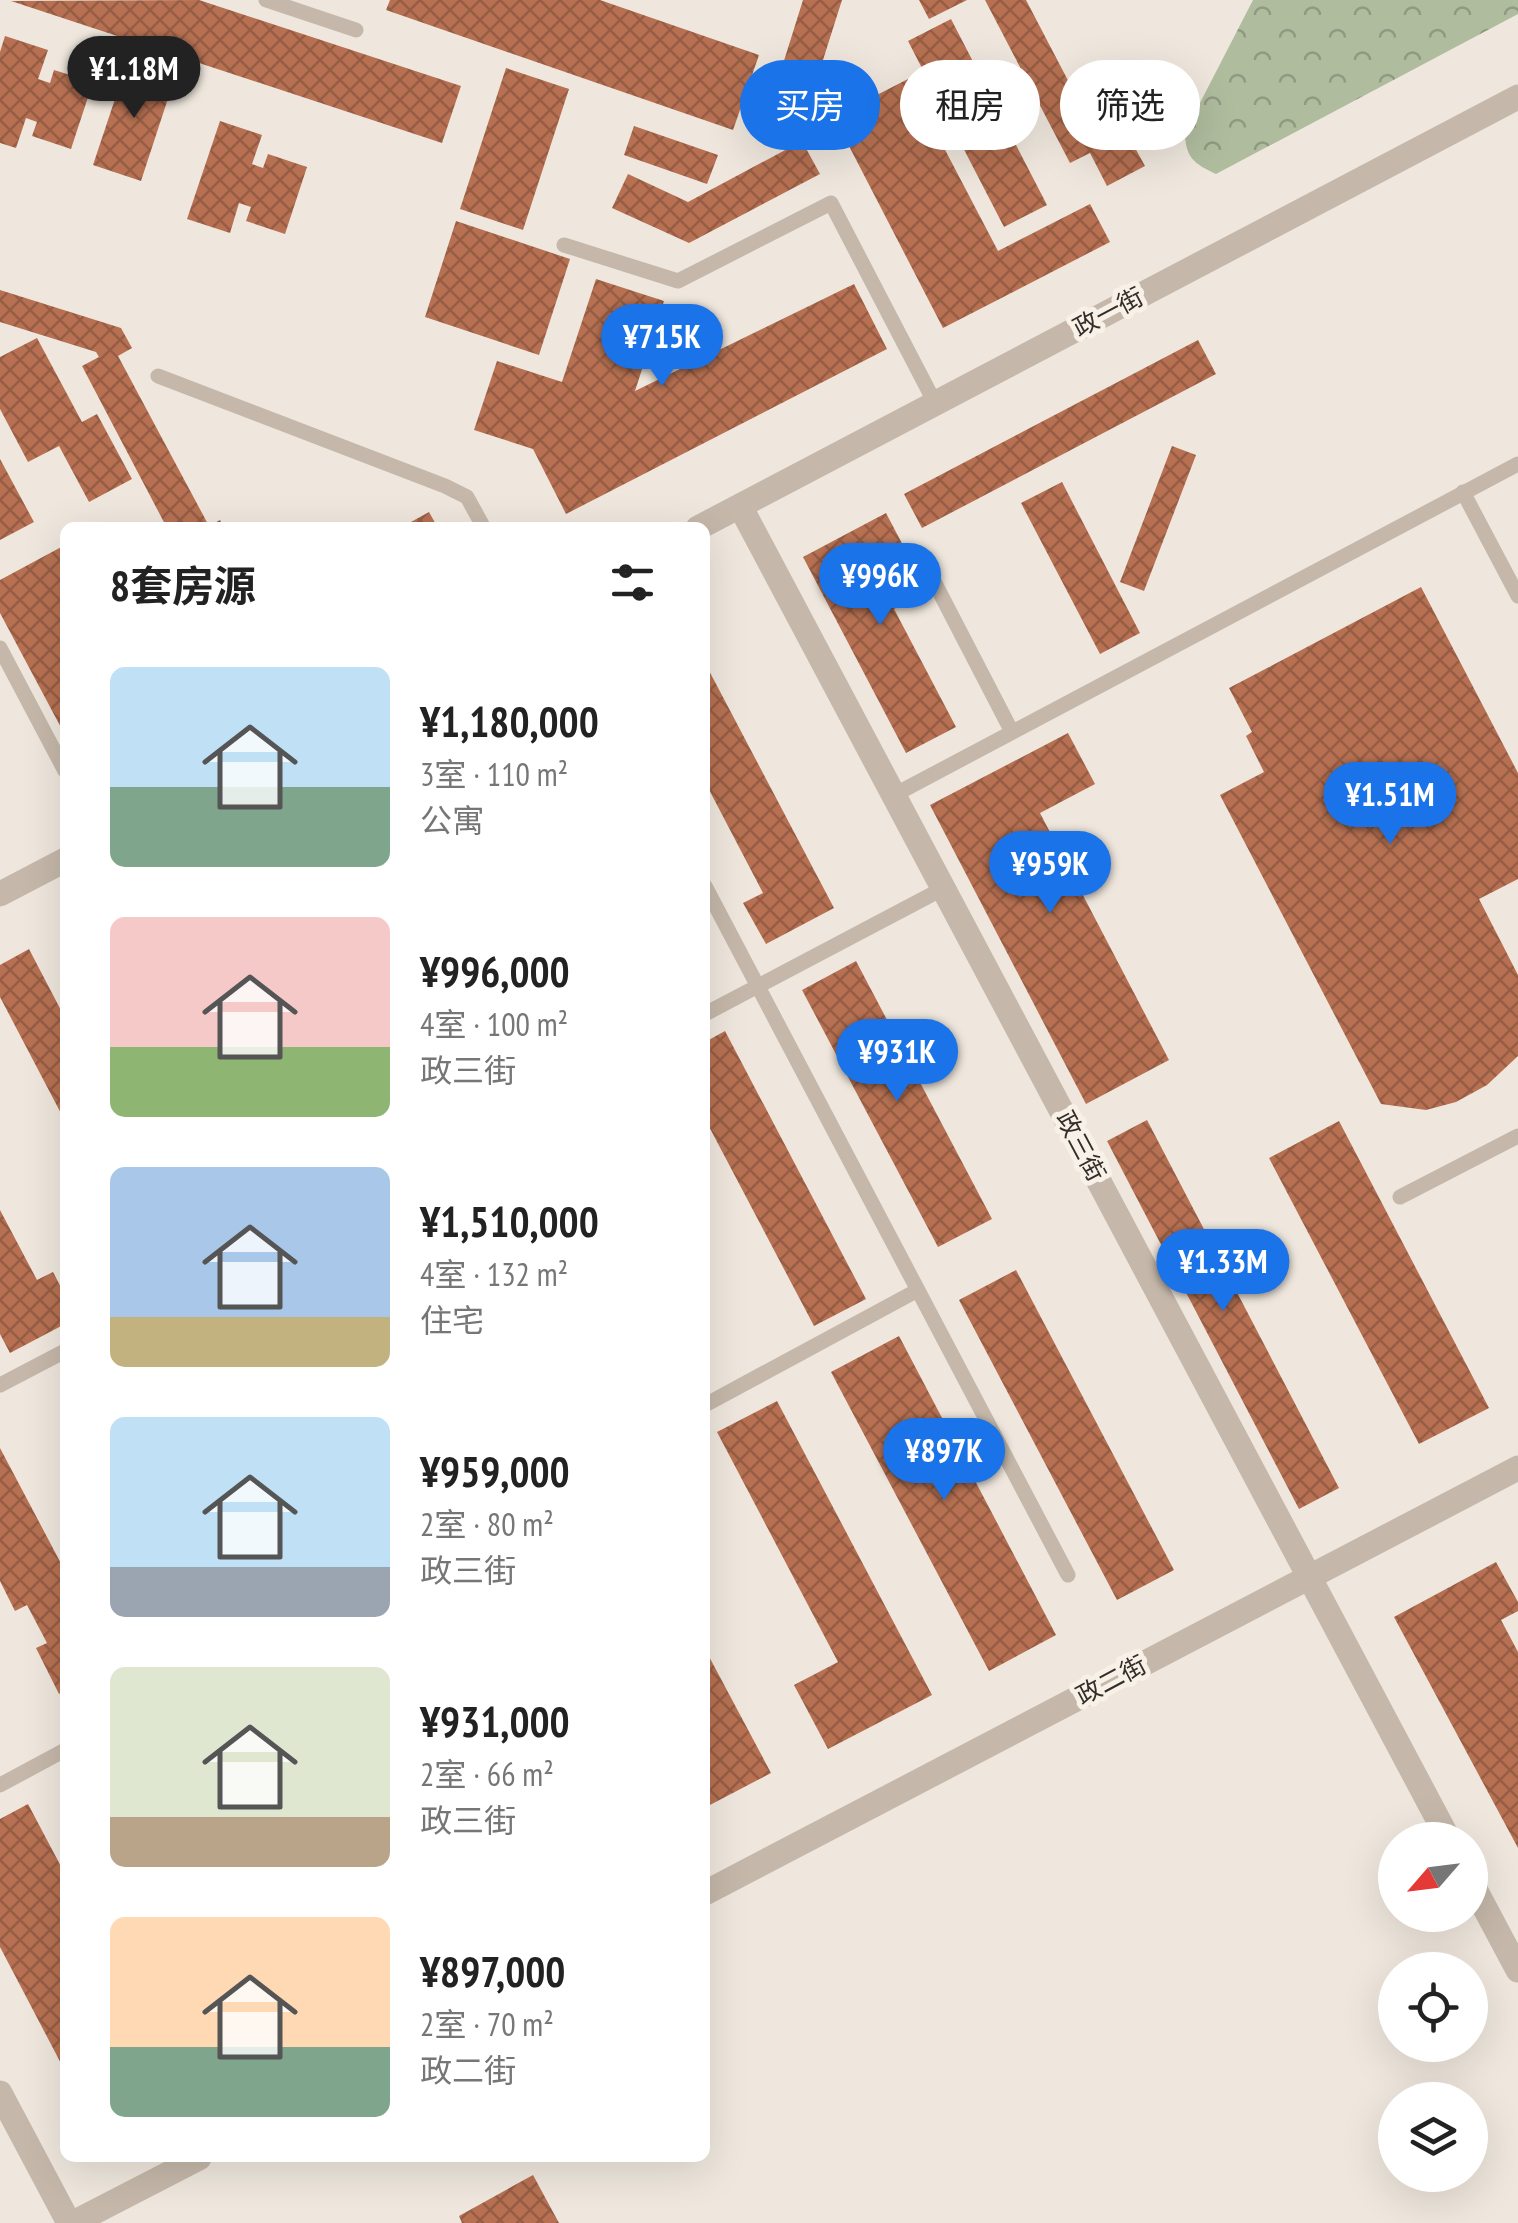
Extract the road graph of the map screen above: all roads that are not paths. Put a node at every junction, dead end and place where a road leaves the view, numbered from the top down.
1 (266, 0) edge
2 (356, 30) dead end
3 (1518, 97) edge
4 (564, 244) dead end
5 (158, 376) dead end
6 (935, 403) junction
7 (1518, 464) edge
8 (1464, 492) junction
9 (740, 506) junction
10 (481, 522) edge
11 (709, 522) edge
12 (926, 566) dead end
13 (1518, 596) edge
14 (0, 648) edge
15 (1012, 732) junction
16 (60, 762) edge
17 (894, 795) junction
18 (60, 863) edge
19 (944, 888) junction
20 (0, 894) edge
21 (710, 895) edge
22 (758, 986) junction
23 (710, 1011) edge
24 (1518, 1136) edge
25 (1400, 1197) dead end
26 (918, 1290) junction
27 (60, 1354) edge
28 (0, 1385) edge
29 (710, 1402) edge
30 (1518, 1468) edge
31 (1068, 1575) dead end
32 (1309, 1577) junction
33 (60, 1753) edge
34 (0, 1785) edge
35 (1439, 1822) edge
36 (710, 1890) edge
37 (1488, 1914) edge
38 (1518, 1970) edge
39 (0, 2093) edge
40 (191, 2162) edge
41 (72, 2223) edge

1 - 2 lane
3 - 6 street, 政一街
4 - 6 lane
5 - 10 lane
6 - 9 street, 政一街
7 - 8 lane
8 - 13 lane
8 - 15 lane
9 - 11 street, 政一街
9 - 17 street, 政三街
12 - 15 lane
14 - 16 lane
15 - 17 lane
17 - 19 street, 政三街
18 - 20 street
19 - 22 lane
19 - 32 street, 政三街
21 - 22 lane
22 - 23 lane
22 - 26 lane
24 - 25 lane
26 - 29 lane
26 - 31 lane
27 - 28 lane
30 - 32 street, 政二街
32 - 35 street, 政三街
32 - 36 street, 政二街
33 - 34 lane
37 - 38 street
39 - 41 street
40 - 41 street

